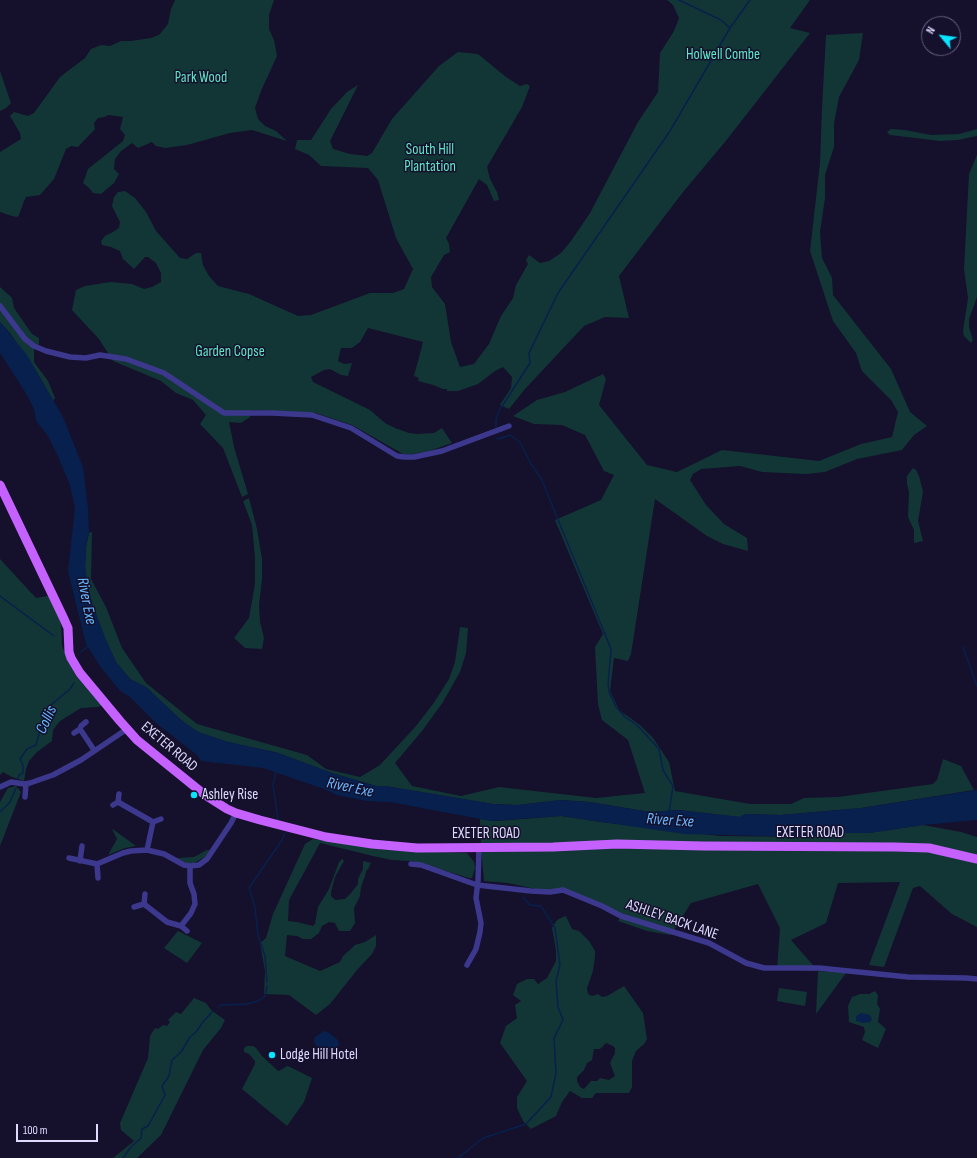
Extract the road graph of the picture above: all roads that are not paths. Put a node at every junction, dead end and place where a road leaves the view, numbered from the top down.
1 (0, 306) edge
2 (509, 426) dead end
3 (0, 485) edge
4 (86, 722) dead end
5 (80, 729) junction
6 (127, 729) junction
7 (74, 732) dead end
8 (94, 750) junction
9 (26, 784) junction
10 (0, 787) edge
11 (119, 794) dead end
12 (25, 797) dead end
13 (236, 813) junction
14 (161, 819) dead end
15 (153, 822) junction
16 (82, 846) dead end
17 (479, 848) junction
18 (147, 850) junction
19 (69, 858) dead end
20 (977, 859) edge
21 (80, 861) junction
22 (97, 864) junction
23 (411, 864) dead end
24 (190, 866) junction
25 (98, 878) dead end
26 (477, 885) junction
27 (145, 894) dead end
28 (144, 904) junction
29 (134, 907) dead end
30 (181, 926) junction
31 (187, 931) dead end
32 (467, 965) dead end
33 (977, 979) edge

1 - 2 street
3 - 6 main road, EXETER ROAD
4 - 5 street
5 - 7 street
5 - 8 street
6 - 8 street
6 - 13 main road, EXETER ROAD
8 - 9 street
9 - 10 street
9 - 12 street
11 - 15 street
13 - 17 main road, EXETER ROAD
13 - 24 street
14 - 15 street
15 - 18 street
16 - 21 street
17 - 20 main road, EXETER ROAD
17 - 26 street
18 - 22 street
18 - 24 street
19 - 21 street
21 - 22 street
22 - 25 street
23 - 26 street
24 - 30 street
26 - 32 street
26 - 33 street, ASHLEY BACK LANE
27 - 28 street
28 - 29 street
28 - 30 street
30 - 31 street

